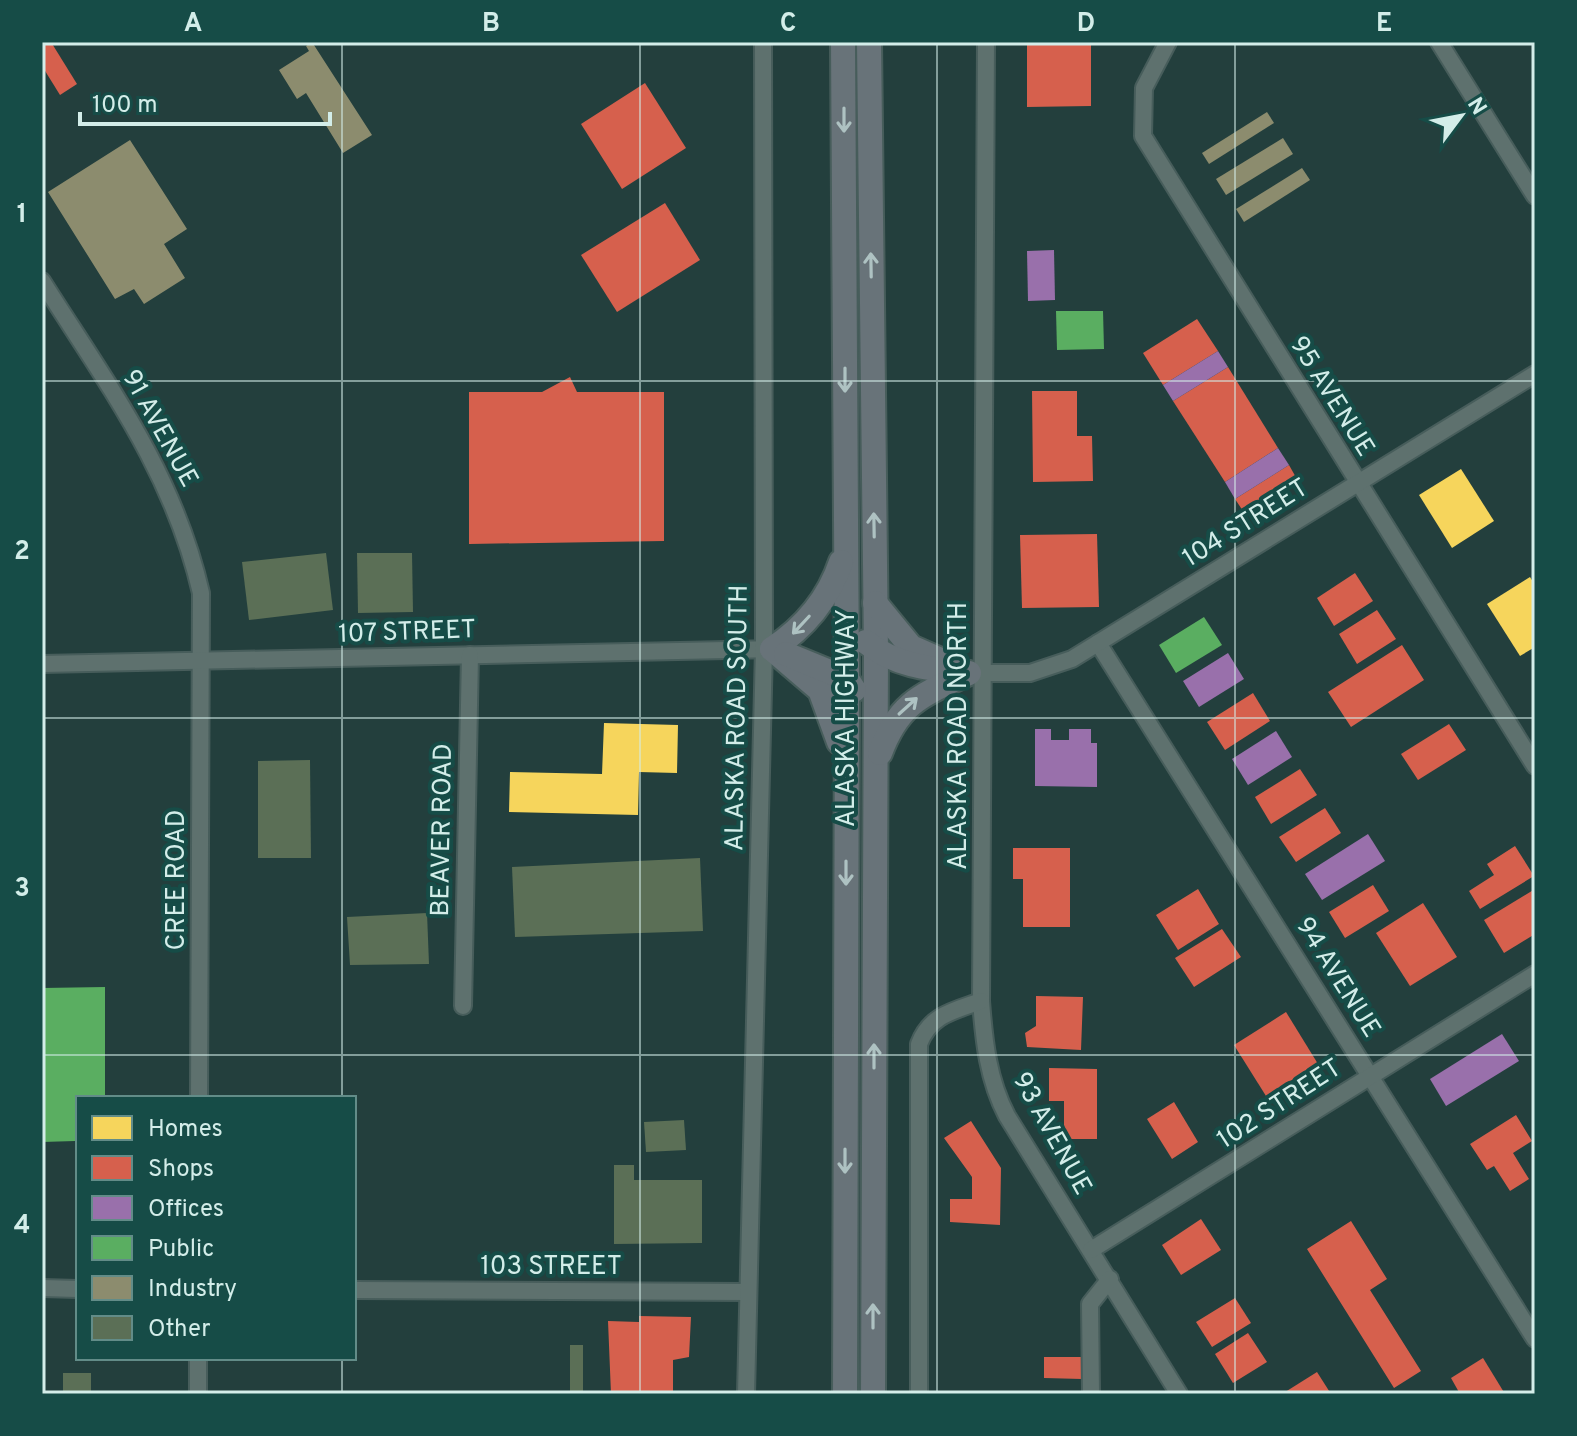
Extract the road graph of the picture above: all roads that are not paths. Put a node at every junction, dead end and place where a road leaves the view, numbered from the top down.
1 (763, 42) edge
2 (843, 42) edge
3 (869, 42) edge
4 (986, 42) edge
5 (1168, 42) edge
6 (1439, 42) edge
7 (1535, 196) edge
8 (42, 281) edge
9 (1535, 374) edge
10 (1357, 484) junction
11 (846, 546) junction
12 (875, 603) junction
13 (846, 625) junction
14 (1098, 643) junction
15 (768, 648) junction
16 (876, 651) junction
17 (470, 655) junction
18 (202, 663) junction
19 (42, 664) edge
20 (976, 674) junction
21 (847, 679) junction
22 (875, 718) junction
23 (1535, 766) edge
24 (846, 767) junction
25 (875, 767) junction
26 (1535, 974) edge
27 (981, 1001) junction
28 (463, 1006) dead end
29 (1370, 1076) junction
30 (199, 1096) edge
31 (1091, 1250) junction
32 (1110, 1279) junction
33 (42, 1288) edge
34 (76, 1289) edge
35 (356, 1290) edge
36 (747, 1292) junction
37 (1535, 1339) edge
38 (198, 1360) edge
39 (198, 1394) edge
40 (746, 1394) edge
41 (845, 1394) edge
42 (873, 1394) edge
43 (919, 1394) edge
44 (1091, 1394) edge
45 (1179, 1394) edge

1 - 15 street, ALASKA ROAD SOUTH
2 -> 11 highway, ALASKA HIGHWAY
12 -> 3 highway, ALASKA HIGHWAY
4 - 20 street, ALASKA ROAD NORTH
5 - 10 street, 95 AVENUE
6 - 7 street
8 - 18 street, 91 AVENUE
9 - 10 street, 104 STREET
10 - 14 street, 104 STREET
10 - 23 street, 95 AVENUE
11 - 13 highway, ALASKA HIGHWAY
11 -> 15 highway
12 - 16 highway, ALASKA HIGHWAY
12 - 20 highway
13 - 16 highway
13 - 21 highway, ALASKA HIGHWAY
14 - 20 street, 104 STREET
14 - 29 street, 94 AVENUE
15 - 17 street, 107 STREET
15 - 21 highway
15 - 24 highway
15 - 36 street, ALASKA ROAD SOUTH
16 - 20 highway
16 - 22 highway, ALASKA HIGHWAY
17 - 18 street, 107 STREET
17 - 28 street, BEAVER ROAD
18 - 19 street, 107 STREET
18 - 30 street, CREE ROAD
25 -> 20 highway
20 - 27 street, ALASKA ROAD NORTH
21 - 22 highway
21 - 24 highway, ALASKA HIGHWAY
22 - 25 highway, ALASKA HIGHWAY
24 -> 41 highway, ALASKA HIGHWAY
42 -> 25 highway, ALASKA HIGHWAY
26 - 29 street, 102 STREET
27 - 31 street, 93 AVENUE
27 - 43 street
29 - 31 street, 102 STREET
29 - 37 street, 94 AVENUE
31 - 32 street, 93 AVENUE
32 - 44 street
32 - 45 street, 93 AVENUE
33 - 34 street
35 - 36 street, 103 STREET
36 - 40 street, ALASKA ROAD SOUTH
38 - 39 street

